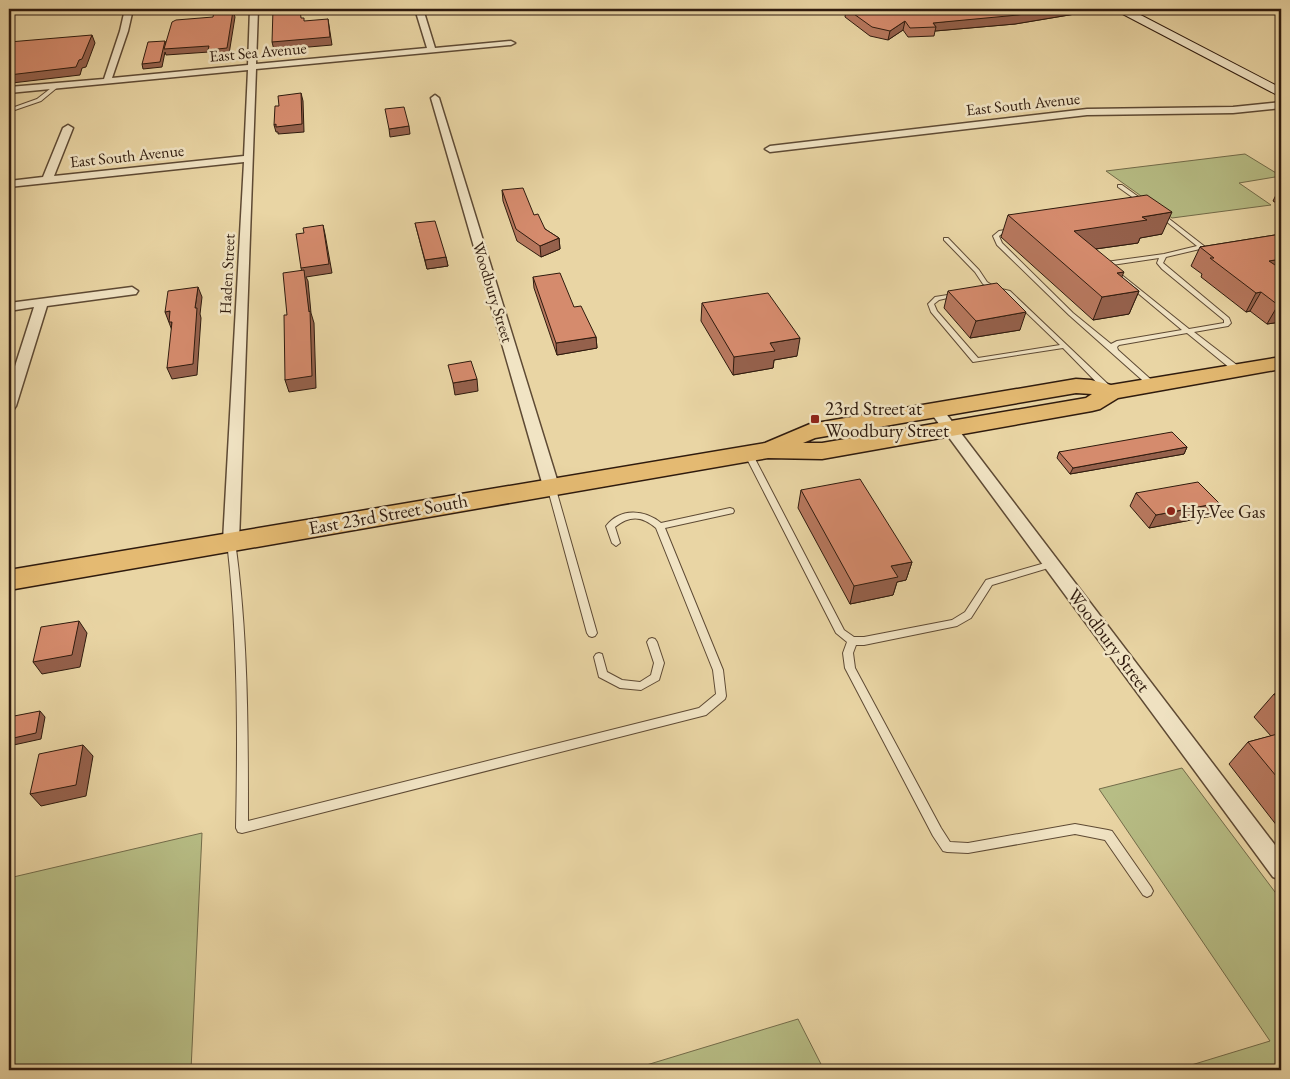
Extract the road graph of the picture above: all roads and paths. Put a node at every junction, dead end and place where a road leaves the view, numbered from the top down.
1 (129, 9) edge
2 (254, 9) edge
3 (419, 9) edge
4 (1121, 9) edge
5 (511, 43) dead end
6 (432, 50) junction
7 (252, 68) junction
8 (107, 81) junction
9 (57, 86) junction
10 (9, 90) edge
11 (1281, 92) edge
12 (435, 98) dead end
13 (1281, 106) edge
14 (9, 111) edge
15 (68, 128) dead end
16 (770, 149) dead end
17 (249, 158) junction
18 (47, 180) junction
19 (9, 184) edge
20 (1120, 186) dead end
21 (1151, 208) junction
22 (1142, 209) edge
23 (1021, 228) edge
24 (946, 239) dead end
25 (1164, 256) junction
26 (995, 290) junction
27 (132, 291) dead end
28 (979, 291) edge
29 (970, 292) edge
30 (42, 302) junction
31 (9, 307) edge
32 (1188, 331) junction
33 (1065, 346) junction
34 (1115, 351) junction
35 (1281, 363) edge
36 (1239, 371) junction
37 (1153, 385) junction
38 (1111, 392) junction
39 (9, 406) edge
40 (936, 410) junction
41 (950, 429) junction
42 (758, 451) junction
43 (551, 486) junction
44 (730, 511) dead end
45 (660, 526) junction
46 (231, 541) junction
47 (616, 543) dead end
48 (1052, 564) junction
49 (9, 580) edge
50 (592, 633) dead end
51 (852, 640) junction
52 (652, 642) dead end
53 (599, 657) dead end
54 (1281, 870) edge
55 (1147, 891) dead end

1 - 8 street
2 - 7 street, Haden Street
3 - 6 street
4 - 11 main road
5 - 6 street, East Sea Avenue
6 - 7 street, East Sea Avenue
7 - 8 street, East Sea Avenue
7 - 17 street, Haden Street
8 - 9 street, East Sea Avenue
9 - 10 street, East Sea Avenue
9 - 14 lane
12 - 43 street, Woodbury Street
13 - 16 street, East South Avenue
15 - 18 street
17 - 18 street, East South Avenue
17 - 46 street, Haden Street
18 - 19 street, East South Avenue
20 - 21 lane
21 - 22 lane
21 - 25 lane
23 - 34 lane
24 - 26 lane
25 - 32 lane
25 - 32 lane
26 - 28 lane
26 - 33 lane
27 - 30 street
29 - 33 lane
30 - 31 street
30 - 39 street
32 - 34 lane
32 - 36 lane
33 - 38 lane
34 - 37 lane
35 - 36 main road, East 23rd Street South
36 - 37 main road, East 23rd Street South
37 - 38 main road, East 23rd Street South
38 - 40 main road, East 23rd Street South
38 - 41 main road, East 23rd Street South
40 - 41 street, Woodbury Street
40 - 42 main road, East 23rd Street South
41 - 42 main road, East 23rd Street South
41 - 48 street, Woodbury Street
42 - 43 main road, East 23rd Street South
42 - 51 lane
43 - 46 main road, East 23rd Street South
43 - 50 lane
44 - 45 lane
45 - 46 lane
45 - 47 lane
46 - 49 main road, East 23rd Street South
48 - 51 lane
48 - 54 street, Woodbury Street
51 - 55 lane
52 - 53 lane

